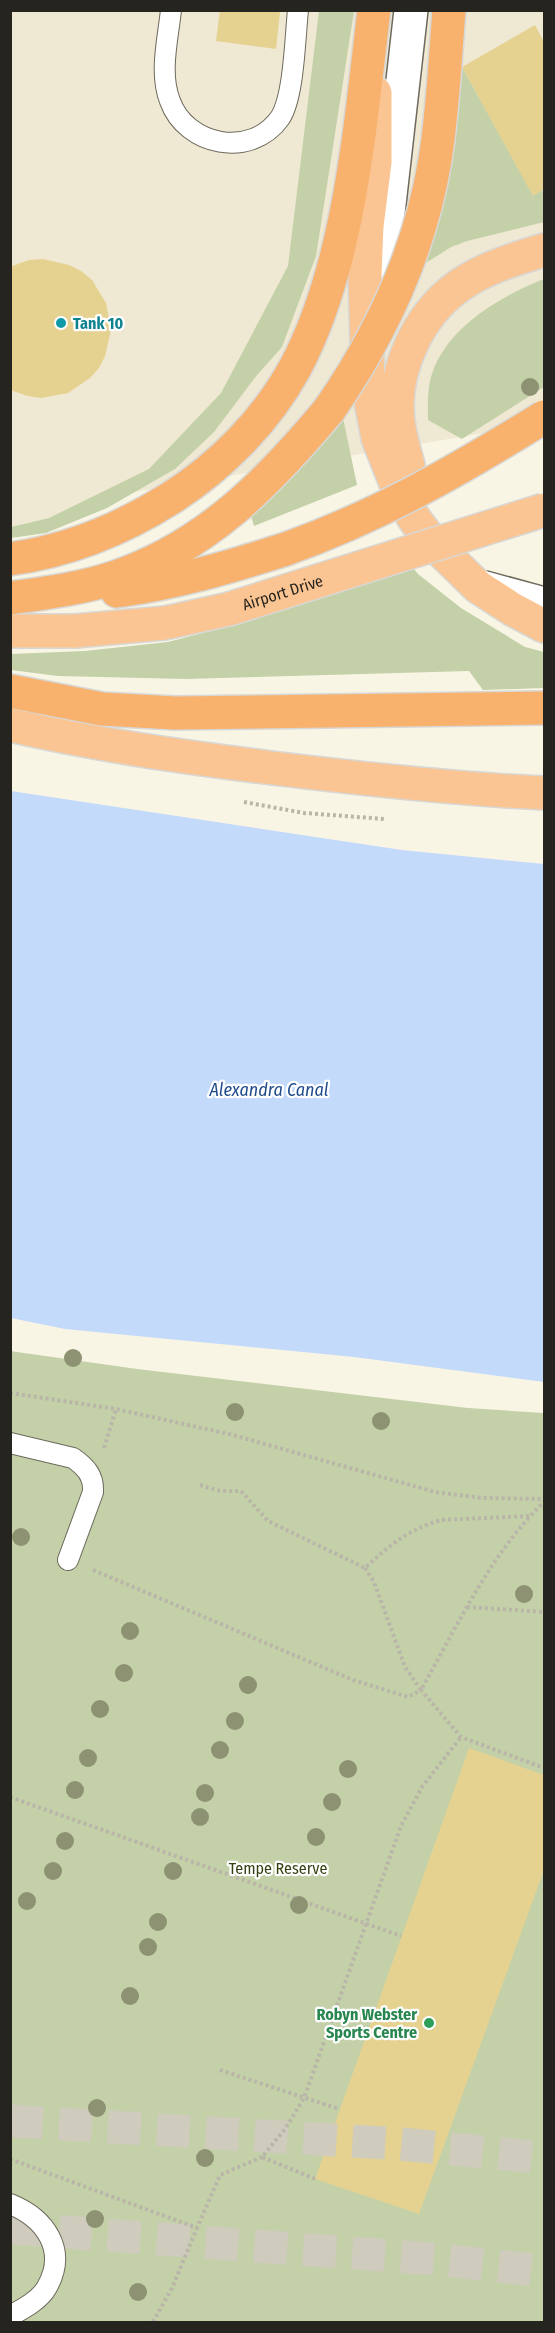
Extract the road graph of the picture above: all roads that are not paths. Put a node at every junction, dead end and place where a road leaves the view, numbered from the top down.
1 (171, 10) edge
2 (298, 10) edge
3 (375, 10) edge
4 (411, 10) edge
5 (448, 10) edge
6 (544, 250) edge
7 (368, 387) junction
8 (544, 417) edge
9 (544, 510) edge
10 (10, 559) edge
11 (468, 578) junction
12 (10, 598) edge
13 (544, 603) edge
14 (544, 626) edge
15 (10, 631) edge
16 (10, 691) edge
17 (544, 708) edge
18 (10, 725) edge
19 (544, 793) edge
20 (10, 1443) edge
21 (68, 1560) road end
22 (10, 2204) edge
23 (10, 2316) edge

1 - 2 lane
3 - 7 main road
3 - 10 highway
4 - 7 street
5 - 12 highway, bridge
6 - 11 main road
7 - 11 main road
8 - 12 highway, bridge
9 - 15 main road, Airport Drive, bridge
11 - 13 street
11 - 14 main road
16 - 17 highway
18 - 19 main road
20 - 21 lane
22 - 23 lane

